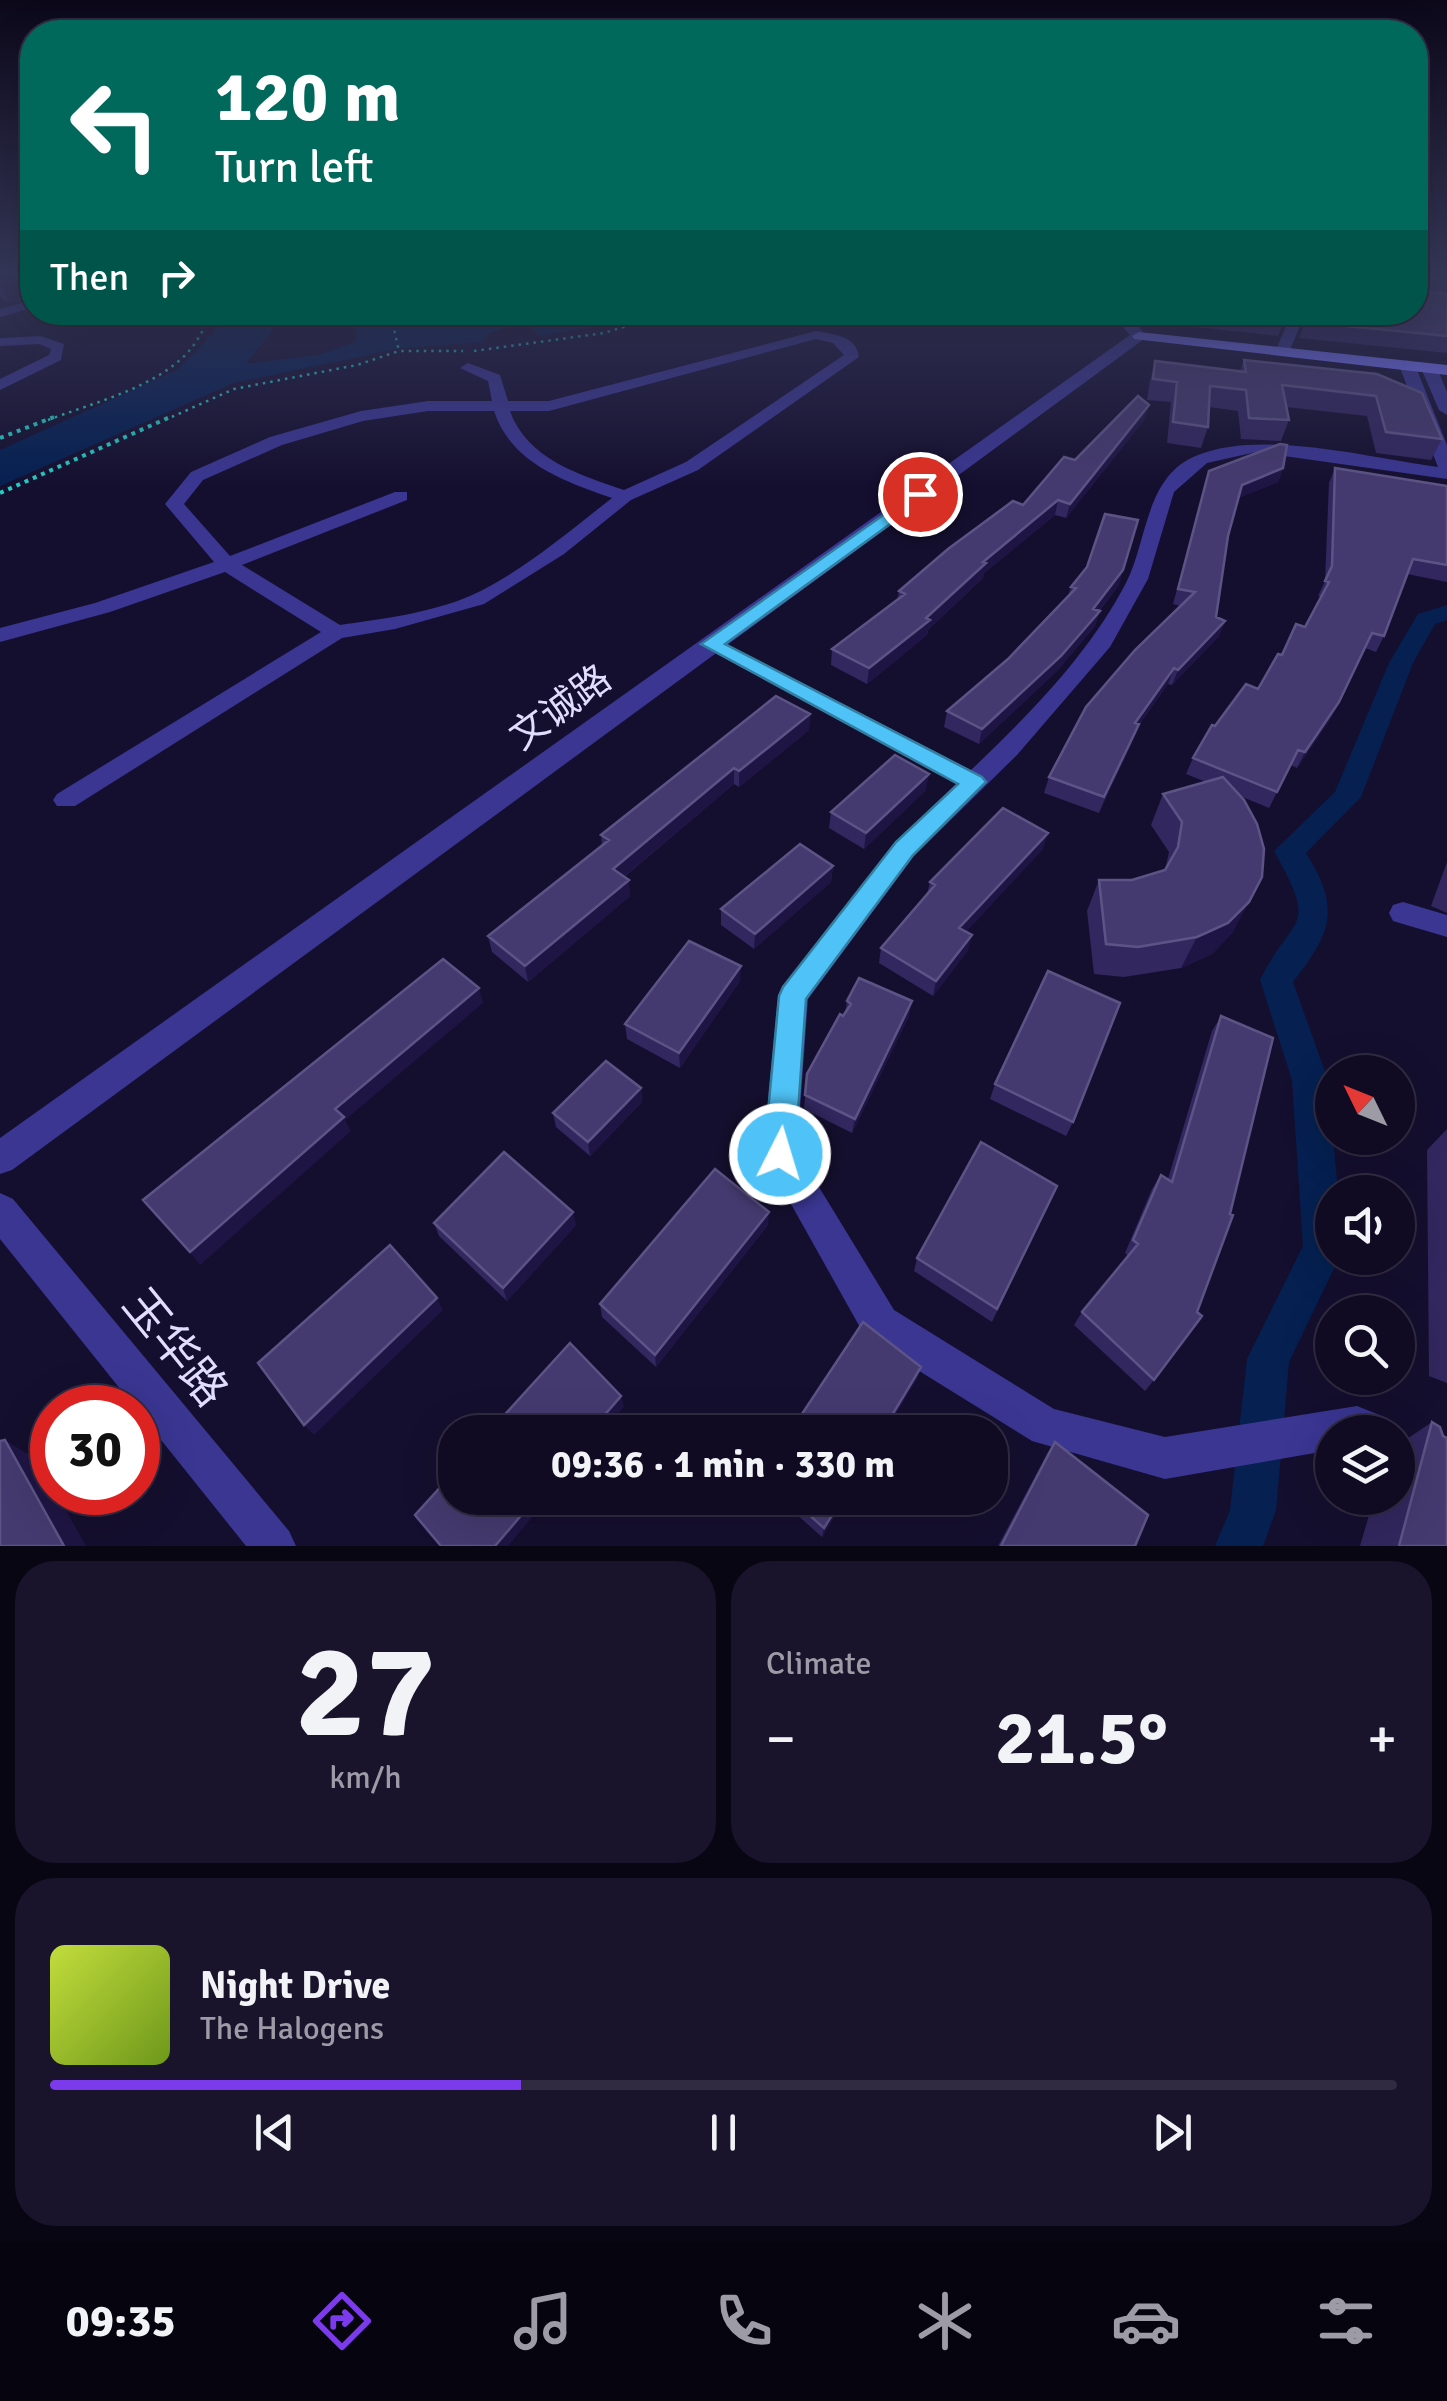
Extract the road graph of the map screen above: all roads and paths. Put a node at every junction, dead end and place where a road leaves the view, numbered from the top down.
1 (50, 343) edge
2 (195, 343) edge
3 (397, 343) edge
4 (534, 343) edge
5 (786, 343) edge
6 (843, 343) edge
7 (1099, 343) edge
8 (1236, 343) edge
9 (1286, 343) edge
10 (399, 351) junction
11 (1282, 352) junction
12 (1406, 365) junction
13 (468, 368) dead end
14 (1429, 368) junction
15 (1447, 370) edge
16 (0, 385) edge
17 (502, 408) junction
18 (1447, 410) edge
19 (0, 438) edge
20 (1447, 470) edge
21 (0, 494) edge
22 (401, 496) dead end
23 (625, 496) junction
24 (226, 564) junction
25 (336, 632) junction
26 (0, 635) edge
27 (711, 644) junction
28 (974, 782) junction
29 (66, 800) dead end
30 (1403, 912) dead end
31 (1447, 926) edge
32 (0, 1158) edge
33 (0, 1211) edge
34 (1315, 1436) edge
35 (274, 1546) edge

1 - 16 street
2 - 19 path
3 - 10 path
4 - 10 path
5 - 17 street
6 - 23 street
7 - 27 street, 文诚路
8 - 11 main road
9 - 11 street
10 - 21 path
11 - 12 main road
12 - 14 main road
12 - 20 street
13 - 17 street
14 - 15 main road
14 - 18 street
17 - 23 street
17 - 24 street
20 - 28 street
22 - 24 street
23 - 25 street
24 - 25 street
24 - 26 street
25 - 29 street
27 - 28 street
27 - 32 street, 文诚路
28 - 34 street
30 - 31 street
33 - 35 street, 玉华路

